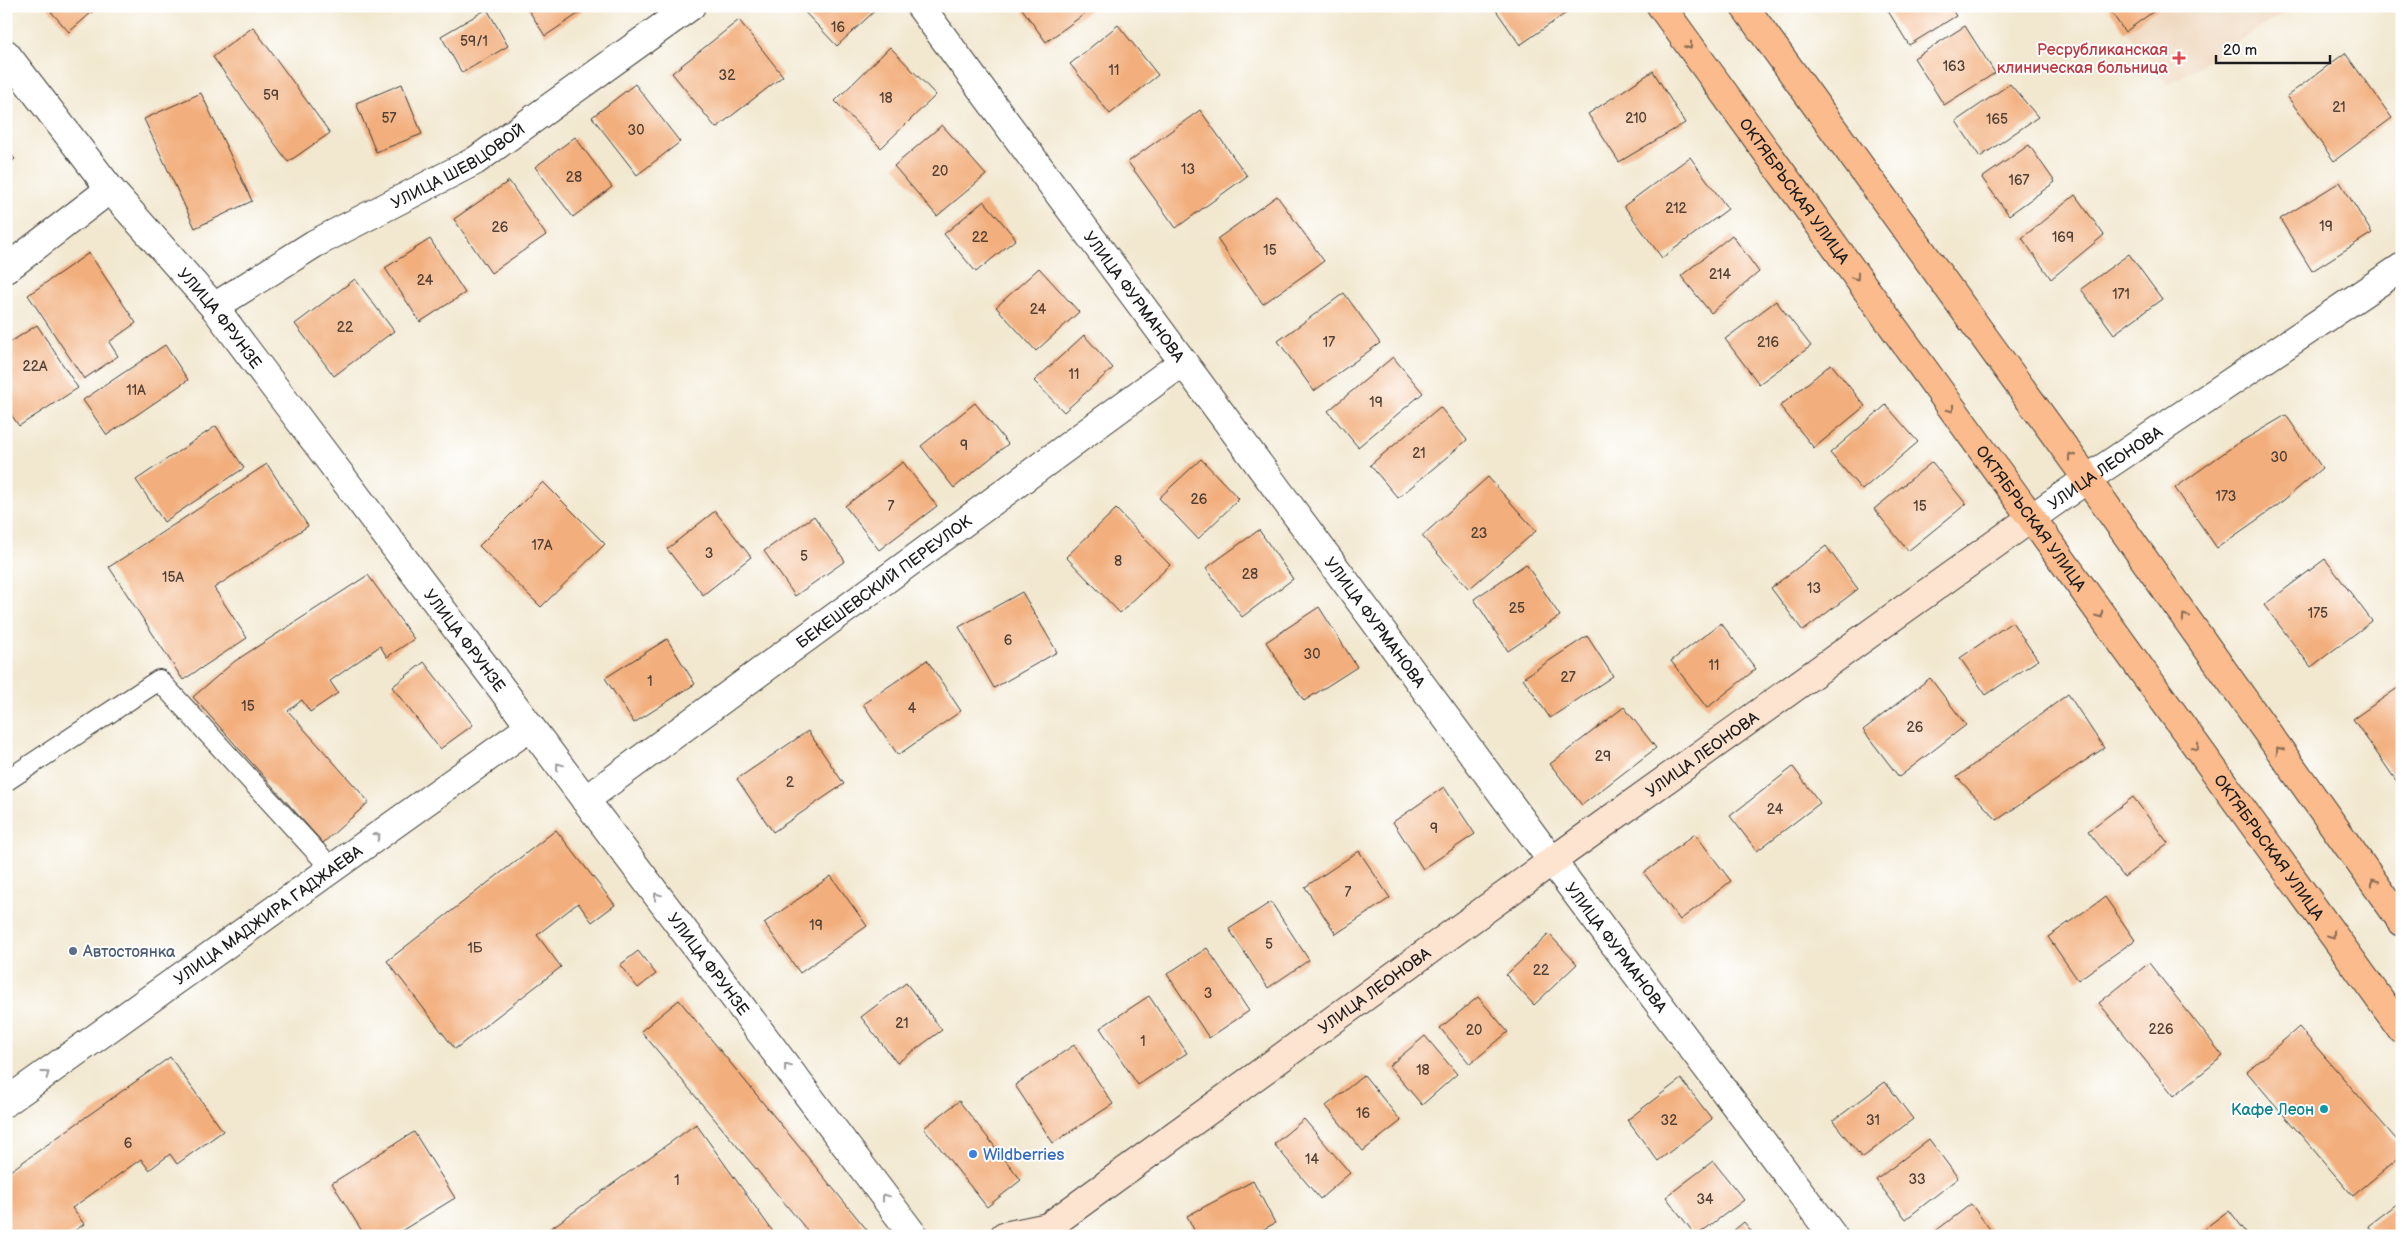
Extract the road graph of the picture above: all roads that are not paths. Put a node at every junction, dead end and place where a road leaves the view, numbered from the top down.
1 (691, 6) edge
2 (920, 6) edge
3 (1660, 6) edge
4 (1744, 6) edge
5 (6, 54) edge
6 (110, 189) junction
7 (2402, 267) edge
8 (6, 269) edge
9 (214, 307) junction
10 (1183, 362) junction
11 (2087, 479) junction
12 (2030, 519) junction
13 (530, 727) junction
14 (6, 781) edge
15 (585, 800) junction
16 (1552, 861) junction
17 (332, 869) junction
18 (2402, 922) edge
19 (2402, 1030) edge
20 (6, 1102) edge
21 (914, 1236) edge
22 (1004, 1236) edge
23 (1833, 1236) edge

1 - 9 street, УЛИЦА ШЕВЦОВОЙ
2 - 10 street, УЛИЦА ФУРМАНОВА
3 -> 12 main road, ОКТЯБРЬСКАЯ УЛИЦА
11 -> 4 main road
5 - 6 street, УЛИЦА ФРУНЗЕ
6 - 8 street
6 - 9 street, УЛИЦА ФРУНЗЕ
7 - 11 street, УЛИЦА ЛЕОНОВА
9 - 13 street, УЛИЦА ФРУНЗЕ
10 - 15 street, БЕКЕШЕВСКИЙ ПЕРЕУЛОК
10 - 16 street, УЛИЦА ФУРМАНОВА
11 - 12 street, УЛИЦА ЛЕОНОВА
18 -> 11 main road
12 - 16 street, УЛИЦА ЛЕОНОВА
12 -> 19 main road, ОКТЯБРЬСКАЯ УЛИЦА
15 -> 13 street, УЛИЦА ФРУНЗЕ
17 -> 13 street, УЛИЦА МАДЖИРА ГАДЖАЕВА
14 - 17 lane
21 -> 15 street, УЛИЦА ФРУНЗЕ
16 - 22 street, УЛИЦА ЛЕОНОВА
16 - 23 street, УЛИЦА ФУРМАНОВА
20 -> 17 street, УЛИЦА МАДЖИРА ГАДЖАЕВА

